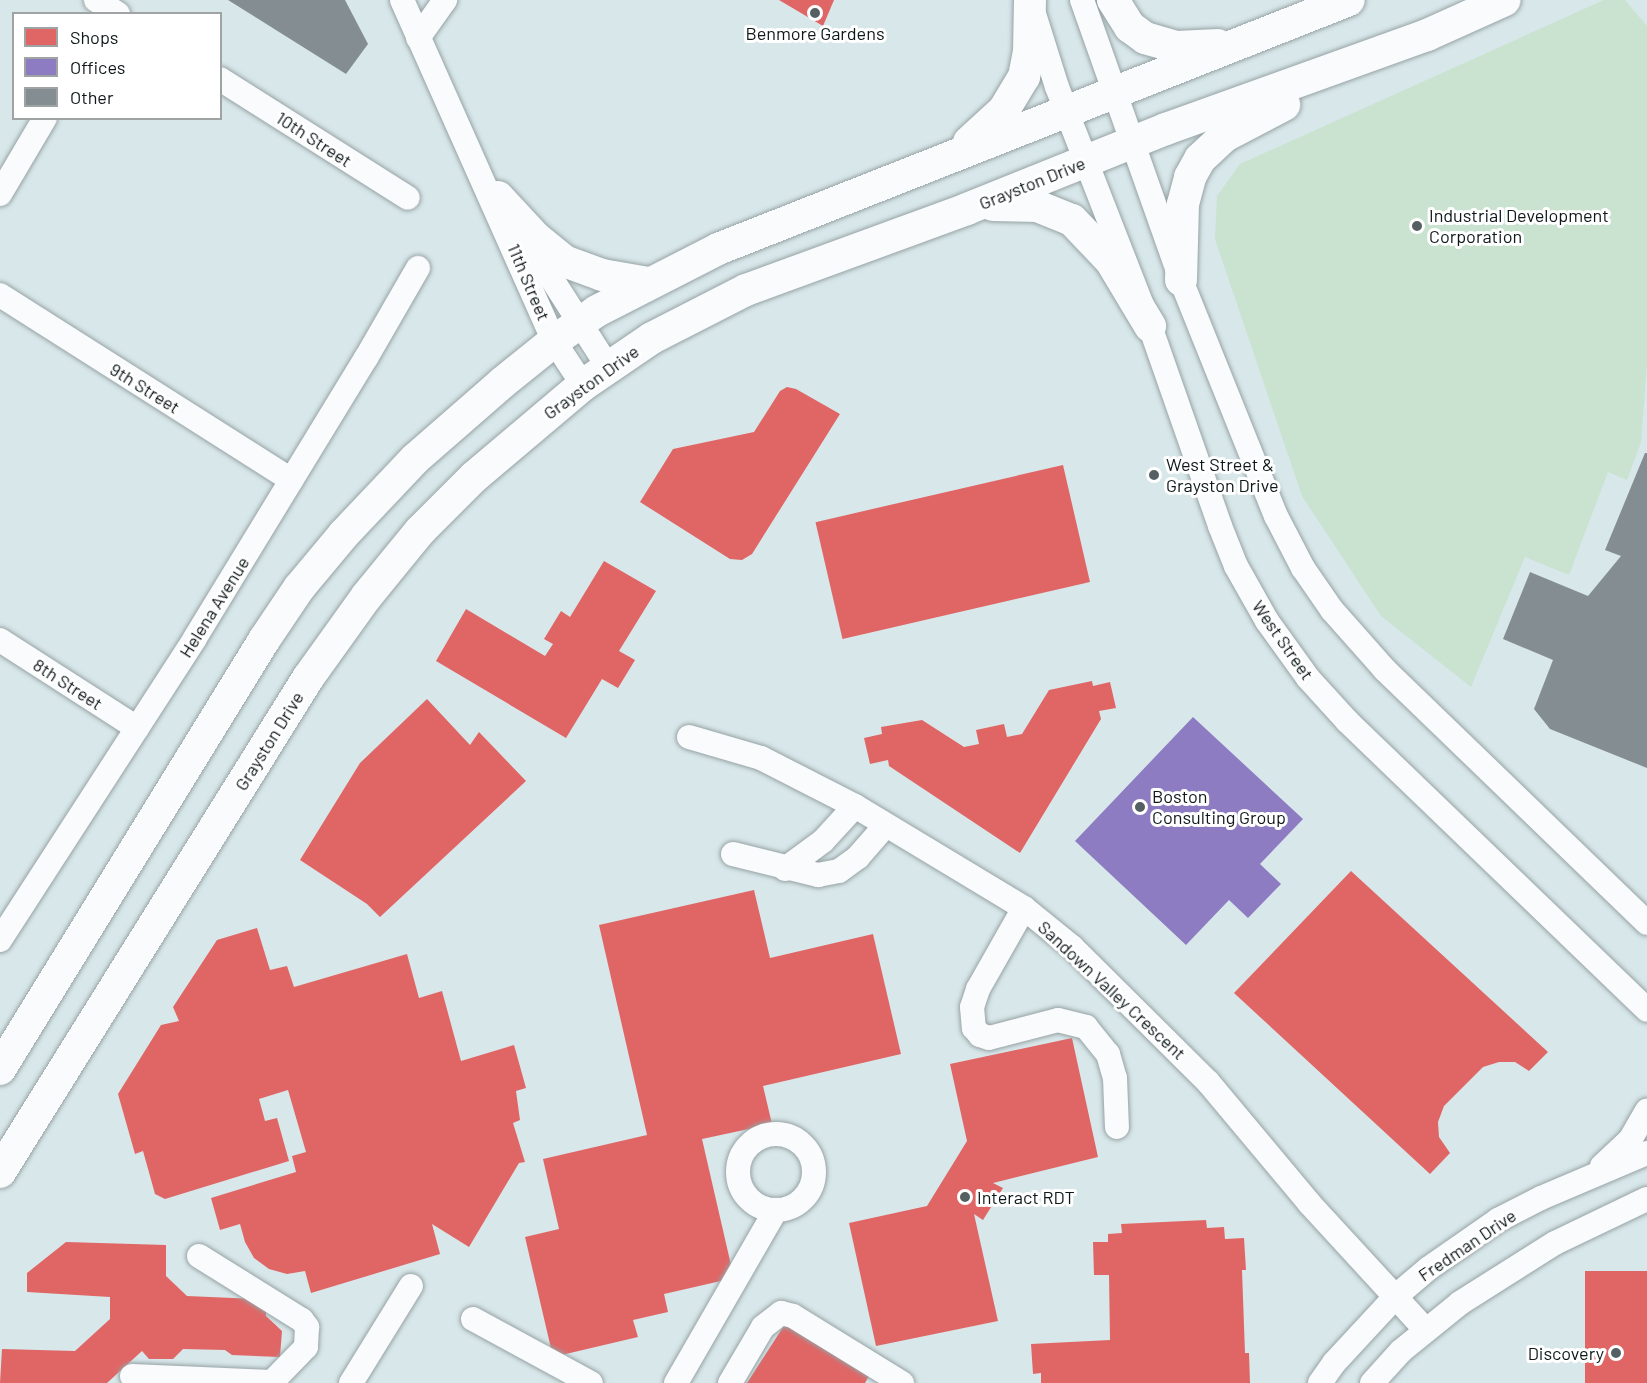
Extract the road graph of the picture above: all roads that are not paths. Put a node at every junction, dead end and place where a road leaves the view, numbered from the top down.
1 (425, 0) edge
2 (445, 0) edge
3 (1030, 0) edge
4 (1082, 0) edge
5 (1113, 0) edge
6 (1349, 0) edge
7 (1505, 0) edge
8 (411, 20) edge
9 (1427, 35) junction
10 (1240, 44) junction
11 (222, 80) edge
12 (1115, 94) junction
13 (1068, 113) junction
14 (44, 120) edge
15 (1131, 144) junction
16 (957, 153) junction
17 (1086, 162) junction
18 (490, 186) junction
19 (0, 194) edge
20 (408, 198) dead end
21 (967, 209) junction
22 (418, 268) dead end
23 (1180, 280) junction
24 (648, 283) junction
25 (0, 295) edge
26 (581, 322) junction
27 (1150, 326) junction
28 (554, 341) junction
29 (608, 367) junction
30 (583, 385) junction
31 (291, 480) junction
32 (0, 640) edge
33 (137, 728) junction
34 (689, 737) dead end
35 (855, 806) junction
36 (885, 826) junction
37 (733, 854) dead end
38 (785, 869) junction
39 (1024, 908) junction
40 (1647, 924) edge
41 (0, 940) edge
42 (1647, 1010) edge
43 (0, 1069) edge
44 (1647, 1111) edge
45 (1117, 1127) dead end
46 (1647, 1153) edge
47 (0, 1172) edge
48 (1590, 1178) junction
49 (1647, 1199) edge
50 (776, 1210) dead end
51 (199, 1256) dead end
52 (411, 1286) dead end
53 (1396, 1296) junction
54 (473, 1318) dead end
55 (1425, 1329) junction
56 (132, 1376) dead end
57 (271, 1383) edge
58 (351, 1383) edge
59 (591, 1383) edge
60 (676, 1383) edge
61 (730, 1383) edge
62 (902, 1383) edge
63 (1320, 1383) edge
64 (1372, 1383) edge

1 - 8 street
2 - 8 street
3 - 13 street, West Street
3 - 16 main road
4 - 12 street
5 - 10 main road
6 - 10 main road
7 - 9 main road, Grayston Drive
8 - 18 street, 11th Street
9 - 15 main road, Grayston Drive
9 - 23 main road
10 - 12 main road
11 - 20 street, 10th Street
12 - 13 main road
12 - 15 street
13 - 16 main road
13 - 17 street, West Street
14 - 19 street
15 - 17 main road, Grayston Drive
15 - 23 street
16 - 24 main road
17 - 21 main road, Grayston Drive
17 - 27 street, West Street
18 - 24 main road
18 - 26 street, 11th Street
18 - 28 street, 11th Street
21 - 27 main road
21 - 29 main road, Grayston Drive
22 - 31 street, Helena Avenue
23 - 40 street
24 - 26 main road
25 - 31 street, 9th Street
26 - 28 main road
26 - 29 street, 11th Street
27 - 42 street, West Street
28 - 30 street, 11th Street
28 - 43 main road
29 - 30 main road, Grayston Drive
30 - 47 main road, Grayston Drive
31 - 33 street, Helena Avenue
32 - 33 street, 8th Street
33 - 41 street, Helena Avenue
34 - 35 street, Sandown Valley Crescent
35 - 36 street, Sandown Valley Crescent
35 - 38 street
36 - 38 street
36 - 39 street, Sandown Valley Crescent
37 - 38 street
39 - 45 street
39 - 53 street, Sandown Valley Crescent
44 - 48 street
46 - 48 street, Fredman Drive
48 - 53 street, Fredman Drive
49 - 55 street
50 - 60 street
51 - 57 street
52 - 58 street
53 - 55 street, Sandown Valley Crescent
53 - 63 street, Fredman Drive
54 - 59 street
55 - 64 street
56 - 57 street
61 - 62 street

